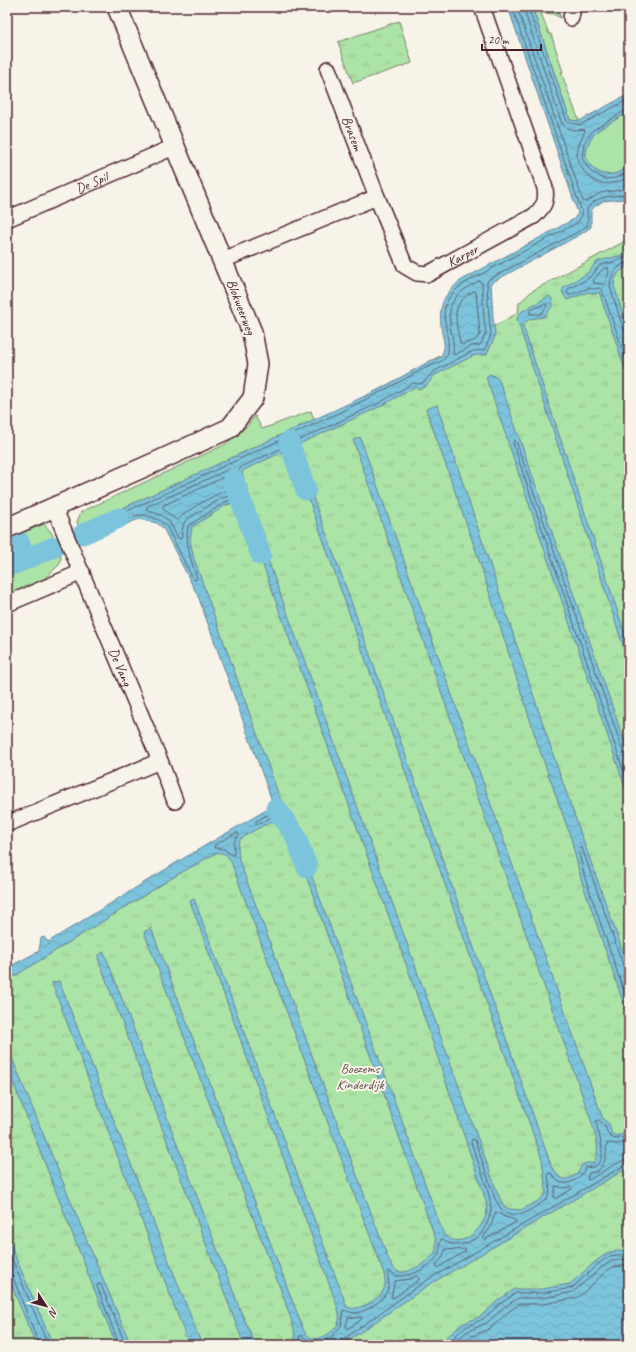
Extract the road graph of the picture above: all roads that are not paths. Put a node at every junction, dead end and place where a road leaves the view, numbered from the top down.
1 (117, 7) edge
2 (482, 7) edge
3 (328, 69) dead end
4 (176, 146) junction
5 (377, 197) junction
6 (7, 219) edge
7 (223, 260) junction
8 (54, 507) junction
9 (7, 528) edge
10 (82, 572) junction
11 (7, 604) edge
12 (160, 761) junction
13 (175, 801) dead end
14 (7, 824) edge

1 - 4 street, Blokweerweg
2 - 5 street, Karper
3 - 5 street, Brasem
4 - 6 street, De Spil
4 - 7 street, Blokweerweg
5 - 7 street
7 - 8 street, Blokweerweg
8 - 9 street, Blokweerweg
8 - 10 street, De Vang
10 - 11 street
10 - 12 street, De Vang
12 - 13 street, De Vang
12 - 14 street

